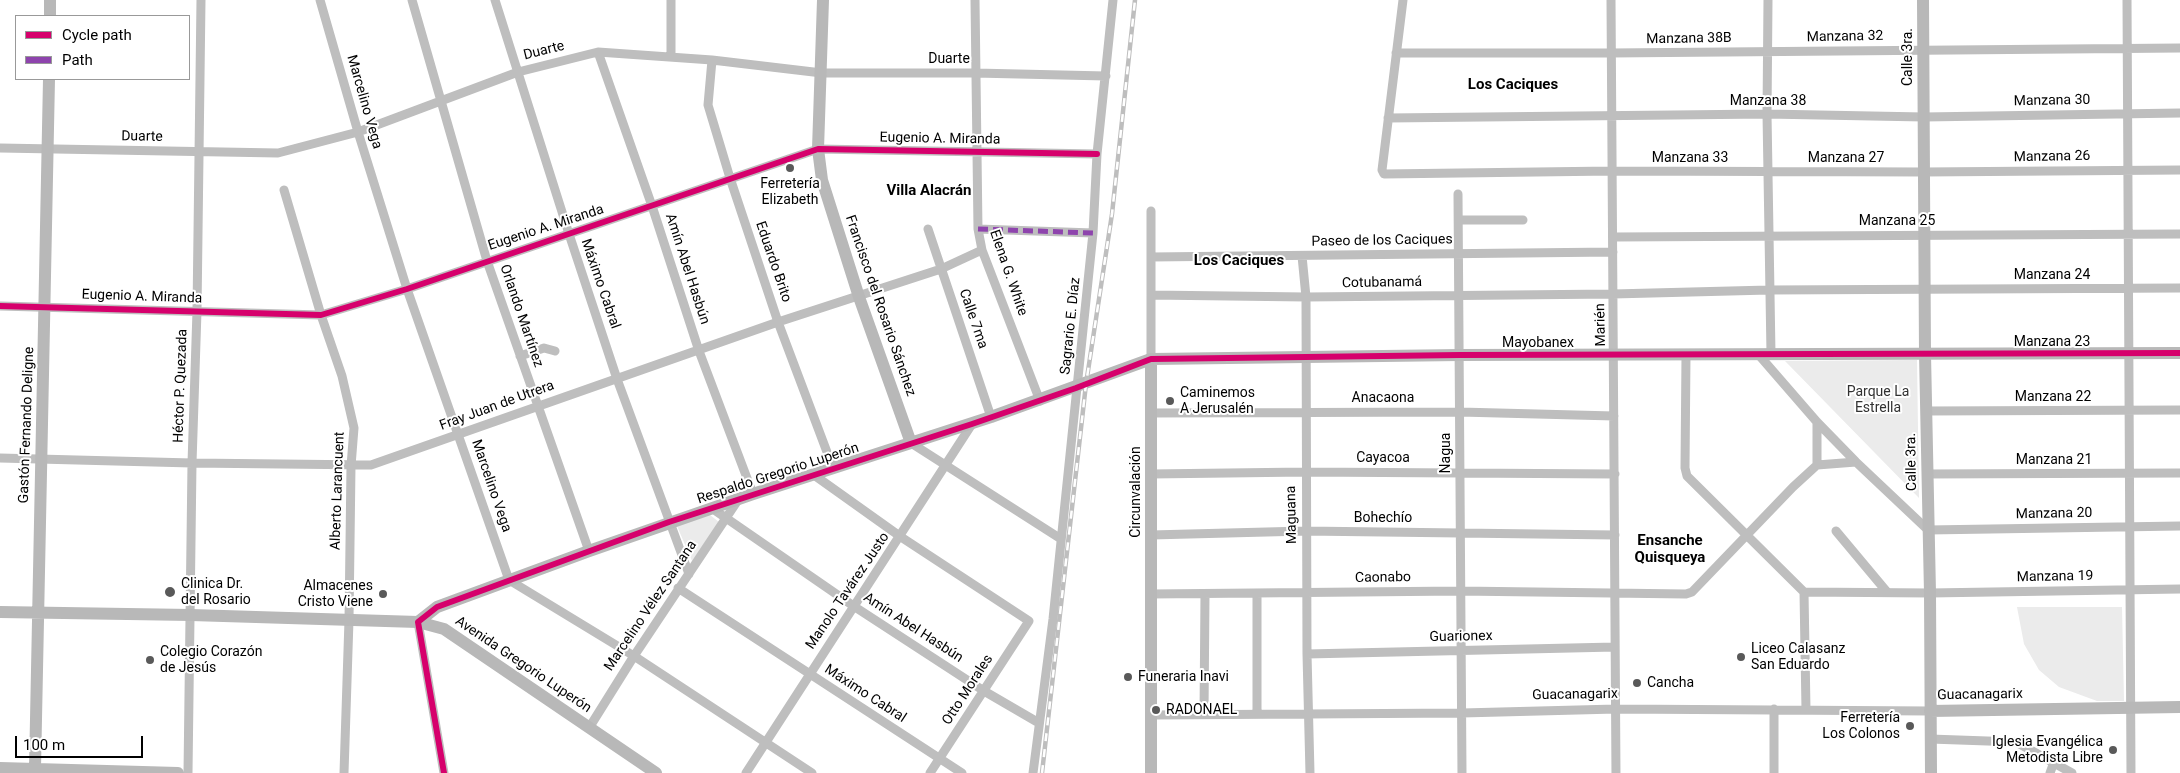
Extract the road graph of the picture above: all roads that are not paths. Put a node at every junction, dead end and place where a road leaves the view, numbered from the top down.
1 (50, 0) edge
2 (201, 0) edge
3 (320, 0) edge
4 (412, 0) edge
5 (495, 0) edge
6 (671, 0) edge
7 (823, 0) edge
8 (975, 0) edge
9 (1113, 0) edge
10 (1403, 0) edge
11 (1611, 0) edge
12 (1768, 0) edge
13 (1923, 0) edge
14 (2127, 0) edge
15 (50, 15) edge
16 (2125, 48) junction
17 (2180, 48) edge
18 (1923, 50) junction
19 (1767, 51) junction
20 (598, 52) junction
21 (1396, 53) junction
22 (1611, 54) junction
23 (670, 56) junction
24 (712, 60) junction
25 (518, 72) junction
26 (822, 73) junction
27 (975, 73) junction
28 (1106, 76) junction
29 (49, 80) edge
30 (441, 101) junction
31 (2126, 113) junction
32 (2180, 113) edge
33 (1767, 114) junction
34 (1612, 116) junction
35 (1924, 116) junction
36 (1388, 118) junction
37 (358, 132) junction
38 (0, 148) edge
39 (48, 149) junction
40 (818, 149) junction
41 (199, 151) junction
42 (977, 152) junction
43 (1097, 154) junction
44 (2126, 170) junction
45 (2180, 170) edge
46 (1612, 171) junction
47 (1768, 172) junction
48 (1924, 172) junction
49 (730, 178) junction
50 (284, 190) dead end
51 (1458, 194) dead end
52 (652, 206) junction
53 (1151, 211) dead end
54 (1459, 220) junction
55 (1523, 220) dead end
56 (928, 229) dead end
57 (978, 230) junction
58 (1093, 233) junction
59 (569, 234) junction
60 (2127, 234) junction
61 (2180, 234) edge
62 (1769, 235) junction
63 (1924, 235) junction
64 (1614, 237) junction
65 (982, 250) junction
66 (1613, 252) junction
67 (1460, 254) junction
68 (1302, 256) junction
69 (1151, 257) junction
70 (487, 261) junction
71 (942, 269) junction
72 (2127, 288) junction
73 (2180, 288) edge
74 (407, 289) junction
75 (1769, 290) junction
76 (1925, 290) junction
77 (1613, 294) junction
78 (1151, 295) junction
79 (1460, 296) junction
80 (859, 297) junction
81 (1306, 297) junction
82 (0, 306) edge
83 (45, 307) junction
84 (197, 311) junction
85 (321, 315) junction
86 (778, 322) junction
87 (555, 351) dead end
88 (699, 351) junction
89 (2180, 353) edge
90 (1765, 354) junction
91 (1924, 354) junction
92 (2128, 354) junction
93 (1460, 355) junction
94 (1686, 355) junction
95 (520, 356) junction
96 (1306, 356) junction
97 (1614, 356) junction
98 (1151, 358) junction
99 (617, 379) junction
100 (1076, 388) junction
101 (1040, 400) junction
102 (537, 406) junction
103 (2180, 410) edge
104 (1926, 411) junction
105 (2129, 411) junction
106 (1305, 412) junction
107 (1460, 412) junction
108 (1151, 414) junction
109 (1614, 416) junction
110 (991, 417) junction
111 (1817, 422) junction
112 (972, 424) junction
113 (458, 435) junction
114 (911, 443) junction
115 (0, 458) edge
116 (40, 460) junction
117 (1856, 462) junction
118 (192, 463) junction
119 (947, 465) junction
120 (1817, 465) junction
121 (351, 466) junction
122 (833, 468) junction
123 (1305, 472) junction
124 (1460, 473) junction
125 (2180, 473) edge
126 (1151, 474) junction
127 (1615, 474) junction
128 (1928, 474) junction
129 (2129, 474) junction
130 (814, 475) junction
131 (753, 494) junction
132 (738, 500) junction
133 (713, 509) junction
134 (726, 519) junction
135 (670, 522) junction
136 (2130, 526) junction
137 (2180, 526) edge
138 (1928, 530) junction
139 (1305, 531) junction
140 (1836, 531) dead end
141 (1461, 532) junction
142 (1151, 535) junction
143 (1615, 535) junction
144 (1748, 535) junction
145 (901, 537) junction
146 (1061, 539) junction
147 (589, 551) junction
148 (689, 574) junction
149 (509, 580) junction
150 (678, 588) junction
151 (2130, 589) junction
152 (2180, 589) edge
153 (1460, 591) junction
154 (1804, 592) junction
155 (1887, 592) junction
156 (1930, 592) junction
157 (1257, 593) junction
158 (1306, 593) junction
159 (1151, 594) junction
160 (1205, 594) junction
161 (1616, 594) junction
162 (855, 607) junction
163 (0, 612) edge
164 (38, 613) junction
165 (191, 615) junction
166 (349, 620) junction
167 (418, 622) junction
168 (1615, 647) junction
169 (1462, 650) junction
170 (1306, 654) junction
171 (634, 656) junction
172 (809, 674) junction
173 (984, 691) junction
174 (2131, 707) junction
175 (2180, 707) edge
176 (1616, 709) junction
177 (1774, 709) junction
178 (1806, 710) junction
179 (1930, 711) junction
180 (1462, 713) junction
181 (1204, 714) junction
182 (1257, 714) junction
183 (1309, 714) junction
184 (1151, 715) junction
185 (1039, 723) junction
186 (589, 728) junction
187 (1930, 739) junction
188 (764, 742) junction
189 (940, 759) junction
190 (2054, 762) junction
191 (0, 768) edge
192 (35, 771) edge
193 (101, 772) edge
194 (178, 773) edge
195 (188, 773) edge
196 (344, 773) edge
197 (444, 773) edge
198 (656, 773) edge
199 (746, 773) edge
200 (812, 773) edge
201 (930, 773) edge
202 (962, 773) edge
203 (1033, 773) edge
204 (1151, 773) edge
205 (1310, 773) edge
206 (1462, 773) edge
207 (1616, 773) edge
208 (1774, 773) edge
209 (1931, 773) edge
210 (2050, 773) edge
211 (2072, 773) edge
212 (2131, 773) edge

1 - 15 street
2 - 41 street, Héctor P. Quezada
3 - 37 street, Marcelino Vega
4 - 30 street, Orlando Martínez
5 - 25 street, Máximo Cabral
6 - 23 street
7 - 26 street, Francisco del Rosario Sánchez
8 - 27 street, Elena G. White
9 - 28 street, Sagrario E. Díaz
10 - 21 street
11 - 22 street, Marién
12 - 19 street
13 - 18 street, Calle 3ra.
14 - 16 street
16 - 17 street, Manzana 32
16 - 18 street, Manzana 32
16 - 31 street
18 - 19 street, Manzana 32
18 - 35 street, Calle 3ra.
19 - 22 street, Manzana 38B
19 - 33 street
20 - 23 street, Duarte
20 - 25 street, Duarte
20 - 52 street, Amín Abel Hasbún
21 - 22 street, Manzana 38B
21 - 36 street
22 - 34 street, Marién
23 - 24 street, Duarte
24 - 26 street, Duarte
24 - 49 street, Eduardo Brito
25 - 30 street, Duarte
25 - 59 street, Máximo Cabral
26 - 27 street, Duarte
26 - 40 street, Francisco del Rosario Sánchez
27 - 28 street, Duarte
27 - 42 street, Elena G. White
28 - 43 street, Sagrario E. Díaz
29 - 39 street, Gastón Fernando Deligne
30 - 37 street, Duarte
30 - 70 street, Orlando Martínez
31 - 32 street, Manzana 30
31 - 35 street, Manzana 30
31 - 44 street
33 - 34 street, Manzana 38
33 - 35 street, Manzana 38
33 - 47 street
34 - 36 street, Manzana 38
34 - 46 street, Marién
35 - 48 street, Calle 3ra.
36 - 46 street, Manzana 33
37 - 41 street, Duarte
37 - 74 street, Marcelino Vega
38 - 39 street, Duarte
39 - 41 street, Duarte
39 - 83 street, Gastón Fernando Deligne
40 - 42 street, Eugenio A. Miranda
40 - 49 street, Eugenio A. Miranda
40 - 80 street, Francisco del Rosario Sánchez
41 - 84 street, Héctor P. Quezada
42 - 43 street, Eugenio A. Miranda
42 - 57 street, Elena G. White
43 - 58 street, Sagrario E. Díaz
44 - 45 street, Manzana 26
44 - 48 street, Manzana 26
44 - 60 street
46 - 47 street, Manzana 33
46 - 64 street, Marién
47 - 48 street, Manzana 27
47 - 62 street
48 - 63 street, Calle 3ra.
49 - 52 street, Eugenio A. Miranda
49 - 86 street, Eduardo Brito
50 - 85 street, Alberto Larancuent
51 - 54 street, Nagua
52 - 59 street, Eugenio A. Miranda
52 - 88 street, Amín Abel Hasbún
53 - 69 street, Circunvalación
54 - 55 street
54 - 67 street, Nagua
56 - 71 street, Calle 7ma
57 - 58 street
57 - 65 street, Elena G. White
58 - 100 street, Sagrario E. Díaz
59 - 70 street, Eugenio A. Miranda
59 - 99 street, Máximo Cabral
60 - 61 street, Manzana 25
60 - 63 street, Manzana 25
60 - 72 street
62 - 63 street, Manzana 25
62 - 64 street, Manzana 25
62 - 75 street
63 - 76 street, Calle 3ra.
64 - 66 street, Marién
65 - 71 street, Fray Juan de Utrera
65 - 101 street, Elena G. White
66 - 67 street, Paseo de los Caciques
66 - 77 street, Marién
67 - 68 street, Paseo de los Caciques
67 - 79 street, Nagua
68 - 69 street, Paseo de los Caciques
68 - 81 street, Maguana
69 - 78 street, Circunvalación
70 - 74 street, Eugenio A. Miranda
70 - 95 street, Orlando Martínez
71 - 80 street, Fray Juan de Utrera
71 - 110 street, Calle 7ma
72 - 73 street, Manzana 24
72 - 76 street, Manzana 24
72 - 92 street
74 - 85 street, Eugenio A. Miranda
74 - 113 street, Marcelino Vega
75 - 76 street
75 - 77 street, Cotubanamá
75 - 90 street
76 - 91 street, Calle 3ra.
77 - 79 street, Cotubanamá
77 - 97 street, Marién
78 - 81 street, Cotubanamá
78 - 98 street, Circunvalación
79 - 81 street, Cotubanamá
79 - 93 street, Nagua
80 - 86 street, Fray Juan de Utrera
80 - 114 street, Francisco del Rosario Sánchez
81 - 96 street, Maguana
82 - 83 street, Eugenio A. Miranda
83 - 84 street, Eugenio A. Miranda
83 - 116 street, Gastón Fernando Deligne
84 - 85 street, Eugenio A. Miranda
84 - 118 street, Héctor P. Quezada
85 - 121 street, Alberto Larancuent
86 - 88 street, Fray Juan de Utrera
86 - 122 street, Eduardo Brito
87 - 95 street
88 - 99 street, Fray Juan de Utrera
88 - 131 street, Amín Abel Hasbún
89 - 92 street, Manzana 23
90 - 91 street, Mayobanex
90 - 94 street, Mayobanex
90 - 111 street
91 - 92 street, Manzana 23
91 - 104 street, Calle 3ra.
92 - 105 street
93 - 96 street, Mayobanex
93 - 97 street, Mayobanex
93 - 107 street, Nagua
94 - 97 street, Mayobanex
94 - 144 street
95 - 102 street, Orlando Martínez
96 - 98 street, Mayobanex
96 - 106 street, Maguana
97 - 109 street, Marién
98 - 100 street, Respaldo Gregorio Luperón
98 - 108 street, Circunvalación
99 - 102 street, Fray Juan de Utrera
99 - 135 street, Máximo Cabral
100 - 101 street, Respaldo Gregorio Luperón
100 - 146 street, Sagrario E. Díaz
101 - 110 street, Respaldo Gregorio Luperón
102 - 113 street, Fray Juan de Utrera
102 - 147 street, Orlando Martínez
103 - 105 street, Manzana 22
104 - 105 street, Manzana 22
104 - 128 street, Calle 3ra.
105 - 129 street
106 - 107 street, Anacaona
106 - 108 street, Anacaona
106 - 123 street, Maguana
107 - 109 street, Anacaona
107 - 124 street, Nagua
108 - 126 street, Circunvalación
109 - 127 street, Marién
110 - 112 street, Respaldo Gregorio Luperón
111 - 117 street
111 - 120 street
112 - 114 street, Respaldo Gregorio Luperón
112 - 119 street, Manolo Tavárez Justo
113 - 121 street, Fray Juan de Utrera
113 - 149 street, Marcelino Vega
114 - 119 street
114 - 122 street, Respaldo Gregorio Luperón
115 - 116 street, Fray Juan de Utrera
116 - 118 street, Fray Juan de Utrera
116 - 164 street, Gastón Fernando Deligne
117 - 120 street
117 - 138 street
118 - 121 street, Fray Juan de Utrera
118 - 165 street, Héctor P. Quezada
119 - 145 street, Manolo Tavárez Justo
119 - 146 street
120 - 144 street, Caonabo
121 - 166 street, Alberto Larancuent
122 - 130 street, Respaldo Gregorio Luperón
123 - 124 street, Cayacoa
123 - 126 street, Cayacoa
123 - 139 street, Maguana
124 - 127 street, Cayacoa
124 - 141 street, Nagua
125 - 129 street, Manzana 21
126 - 142 street, Circunvalación
127 - 143 street, Marién
128 - 129 street, Manzana 21
128 - 138 street, Calle 3ra.
129 - 136 street
130 - 131 street, Respaldo Gregorio Luperón
130 - 145 street
131 - 132 street, Respaldo Gregorio Luperón
132 - 133 street, Respaldo Gregorio Luperón
132 - 134 street, Marcelino Vélez Santana
133 - 134 street, Amín Abel Hasbún
133 - 135 street, Respaldo Gregorio Luperón
134 - 148 street, Marcelino Vélez Santana
134 - 162 street, Amín Abel Hasbún
135 - 147 street, Respaldo Gregorio Luperón
135 - 148 street, Máximo Cabral
136 - 137 street, Manzana 20
136 - 138 street, Manzana 20
136 - 151 street
138 - 156 street, Calle 3ra.
139 - 141 street, Bohechío
139 - 142 street, Bohechío
139 - 158 street, Maguana
140 - 155 street
141 - 143 street, Bohechío
141 - 153 street, Nagua
142 - 159 street, Circunvalación
143 - 161 street, Marién
144 - 154 street
144 - 161 street, Caonabo
145 - 162 street, Manolo Tavárez Justo
145 - 173 street, Otto Morales
146 - 185 street, Sagrario E. Díaz
147 - 149 street, Respaldo Gregorio Luperón
148 - 150 street, Marcelino Vélez Santana
149 - 167 street, Respaldo Gregorio Luperón
149 - 171 street
150 - 171 street, Marcelino Vélez Santana
150 - 172 street, Máximo Cabral
151 - 152 street, Manzana 19
151 - 156 street, Manzana 19
151 - 174 street
153 - 158 street, Caonabo
153 - 161 street, Caonabo
153 - 169 street, Nagua
154 - 155 street, Manzana 19
154 - 178 street
155 - 156 street, Manzana 19
156 - 179 street, Calle 3ra.
157 - 158 street, Caonabo
157 - 160 street, Caonabo
157 - 182 street
158 - 170 street, Maguana
159 - 160 street, Caonabo
159 - 184 street, Circunvalación
160 - 181 street
161 - 168 street, Marién
162 - 172 street, Manolo Tavárez Justo
162 - 173 street, Amín Abel Hasbún
163 - 164 street, Avenida Gregorio Luperón
164 - 165 street, Avenida Gregorio Luperón
164 - 192 street, Gastón Fernando Deligne
165 - 166 street, Avenida Gregorio Luperón
165 - 195 street, Héctor P. Quezada
166 - 167 street, Avenida Gregorio Luperón
166 - 196 street, Alberto Larancuent
167 - 186 street, Avenida Gregorio Luperón
167 - 197 street
168 - 169 street, Guarionex
168 - 176 street, Marién
169 - 170 street, Guarionex
169 - 180 street, Nagua
170 - 183 street, Maguana
171 - 186 street, Marcelino Vélez Santana
171 - 188 street
172 - 188 street, Manolo Tavárez Justo
172 - 189 street, Máximo Cabral
173 - 185 street, Amín Abel Hasbún
173 - 189 street, Otto Morales
174 - 175 street, Guacanagarix
174 - 179 street, Guacanagarix
174 - 212 street
176 - 177 street, Guacanagarix
176 - 180 street, Guacanagarix
176 - 207 street, Marién
177 - 178 street, Guacanagarix
177 - 208 street
178 - 179 street, Guacanagarix
179 - 187 street, Calle 3ra.
180 - 183 street, Guacanagarix
180 - 206 street, Nagua
181 - 182 street, Guacanagarix
181 - 184 street, Guacanagarix
182 - 183 street, Guacanagarix
183 - 205 street, Maguana
184 - 204 street, Circunvalación
185 - 203 street, Sagrario E. Díaz
186 - 198 street, Avenida Gregorio Luperón
187 - 190 street
187 - 209 street, Calle 3ra.
188 - 199 street, Manolo Tavárez Justo
188 - 200 street
189 - 201 street, Otto Morales
189 - 202 street, Máximo Cabral
190 - 210 street
190 - 211 street
191 - 192 street
192 - 193 street
193 - 194 street

